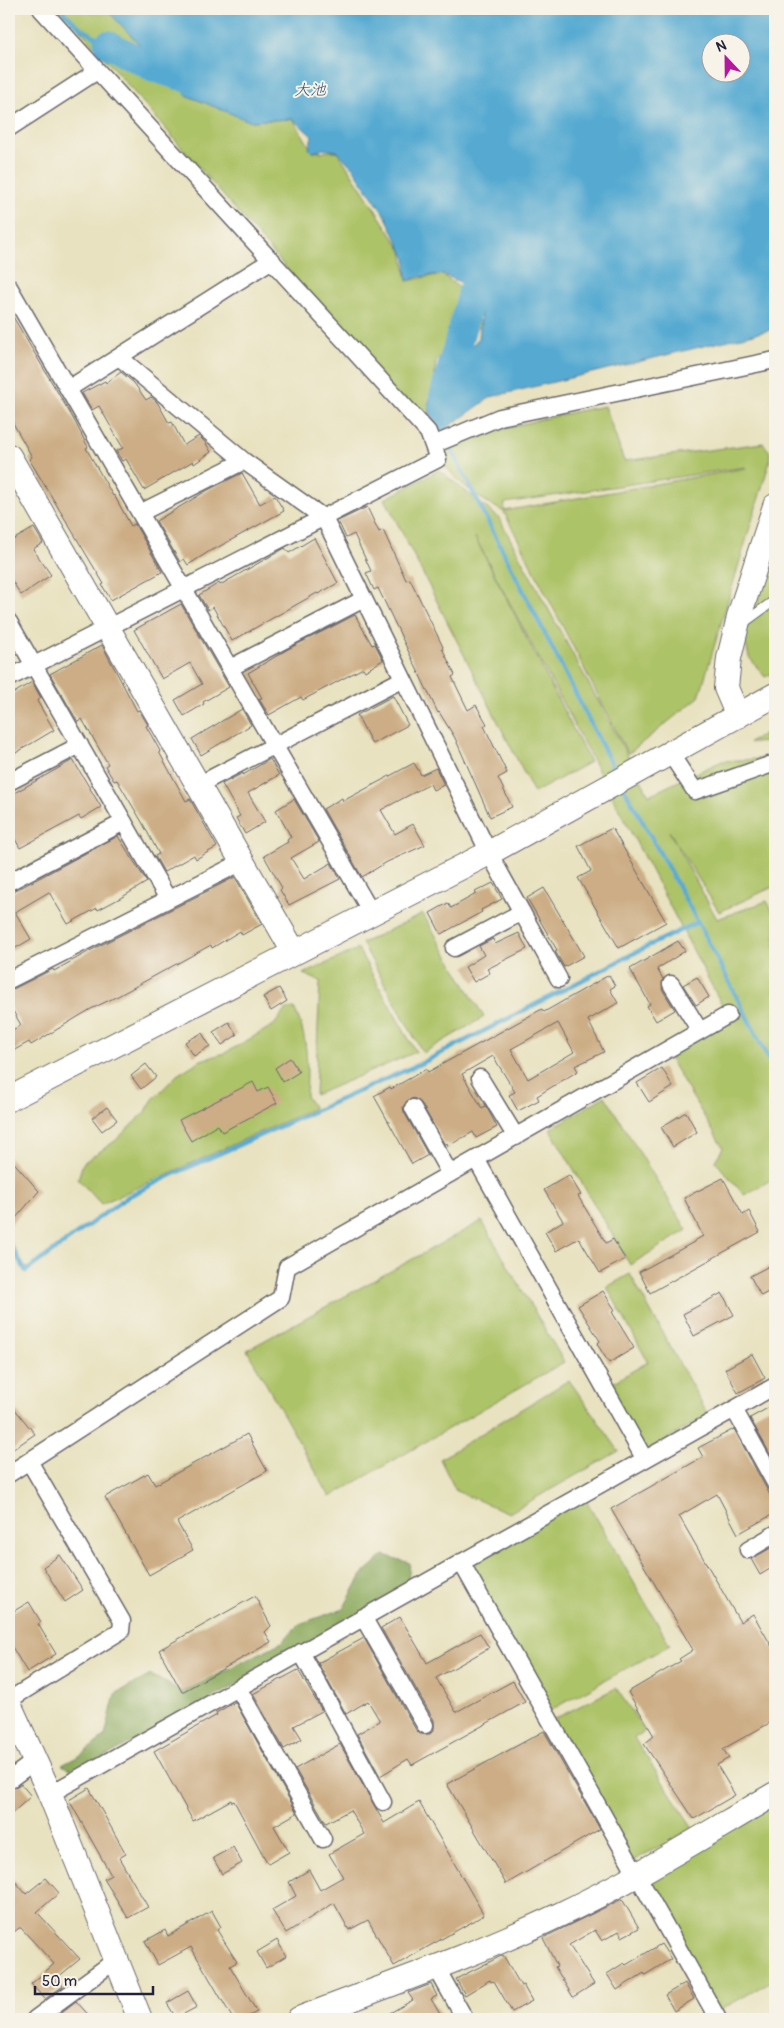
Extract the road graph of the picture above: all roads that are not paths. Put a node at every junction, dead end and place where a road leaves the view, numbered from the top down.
1 (41, 9) edge
2 (96, 71) junction
3 (9, 128) edge
4 (272, 260) junction
5 (9, 287) edge
6 (119, 357) junction
7 (775, 360) edge
8 (68, 389) junction
9 (433, 445) junction
10 (9, 456) edge
11 (244, 461) junction
12 (775, 506) edge
13 (140, 513) junction
14 (324, 518) junction
15 (184, 590) junction
16 (364, 599) junction
17 (775, 600) edge
18 (9, 622) edge
19 (109, 628) junction
20 (736, 628) junction
21 (34, 665) junction
22 (230, 668) junction
23 (9, 678) edge
24 (403, 679) junction
25 (775, 695) edge
26 (738, 716) junction
27 (80, 745) junction
28 (274, 745) junction
29 (670, 753) junction
30 (775, 763) edge
31 (9, 782) edge
32 (198, 785) junction
33 (124, 822) junction
34 (489, 853) junction
35 (242, 862) junction
36 (9, 882) edge
37 (168, 899) junction
38 (371, 912) junction
39 (522, 912) junction
40 (454, 948) dead end
41 (294, 952) junction
42 (559, 979) dead end
43 (9, 980) edge
44 (671, 984) dead end
45 (728, 1015) dead end
46 (700, 1031) junction
47 (480, 1078) dead end
48 (9, 1099) edge
49 (413, 1108) dead end
50 (516, 1137) junction
51 (476, 1159) junction
52 (450, 1174) junction
53 (775, 1386) edge
54 (734, 1409) junction
55 (644, 1458) junction
56 (29, 1461) junction
57 (9, 1474) edge
58 (775, 1483) edge
59 (775, 1534) edge
60 (748, 1550) dead end
61 (461, 1562) junction
62 (363, 1617) junction
63 (301, 1652) junction
64 (238, 1688) junction
65 (9, 1700) edge
66 (9, 1704) edge
67 (425, 1725) dead end
68 (36, 1760) junction
69 (9, 1780) edge
70 (50, 1794) junction
71 (775, 1794) edge
72 (383, 1802) dead end
73 (323, 1839) dead end
74 (636, 1875) junction
75 (116, 1960) junction
76 (436, 1967) junction
77 (34, 2019) edge
78 (140, 2019) edge
79 (299, 2019) edge
80 (465, 2019) edge
81 (718, 2019) edge

1 - 2 street
2 - 3 street
2 - 4 street
4 - 6 street
4 - 9 street
5 - 8 street
6 - 8 street
6 - 11 street
7 - 9 street
8 - 13 street
9 - 14 street
10 - 19 street
11 - 13 street
11 - 14 street
12 - 20 street
13 - 15 street
14 - 15 street
14 - 16 street
15 - 19 street
15 - 22 street
16 - 22 street
16 - 24 street
17 - 20 lane
18 - 21 street
19 - 21 street
19 - 32 street
20 - 26 street
21 - 23 street
21 - 27 street
22 - 28 street
24 - 28 street
24 - 34 street
25 - 26 street
26 - 29 street
27 - 31 street
27 - 33 street
28 - 32 street
28 - 38 street
29 - 30 street
29 - 34 street
32 - 35 street
33 - 36 street
33 - 37 street
34 - 38 street
34 - 39 street
35 - 37 street
35 - 41 street
37 - 43 street
38 - 41 street
39 - 40 street
39 - 42 street
41 - 48 street
44 - 46 street
45 - 46 street
46 - 50 street
47 - 50 street
49 - 52 street
50 - 51 street
51 - 52 street
51 - 55 street
52 - 56 street
53 - 54 street
54 - 55 street
54 - 58 street
55 - 61 street
56 - 57 street
56 - 65 street
59 - 60 street
61 - 62 street
61 - 74 street
62 - 63 street
62 - 67 street
63 - 64 street
63 - 72 street
64 - 70 street
64 - 73 street
66 - 68 street
68 - 69 street
68 - 70 street
70 - 75 street
71 - 74 street
74 - 76 street
74 - 81 street
75 - 77 street
75 - 78 street
76 - 79 street
76 - 80 street

